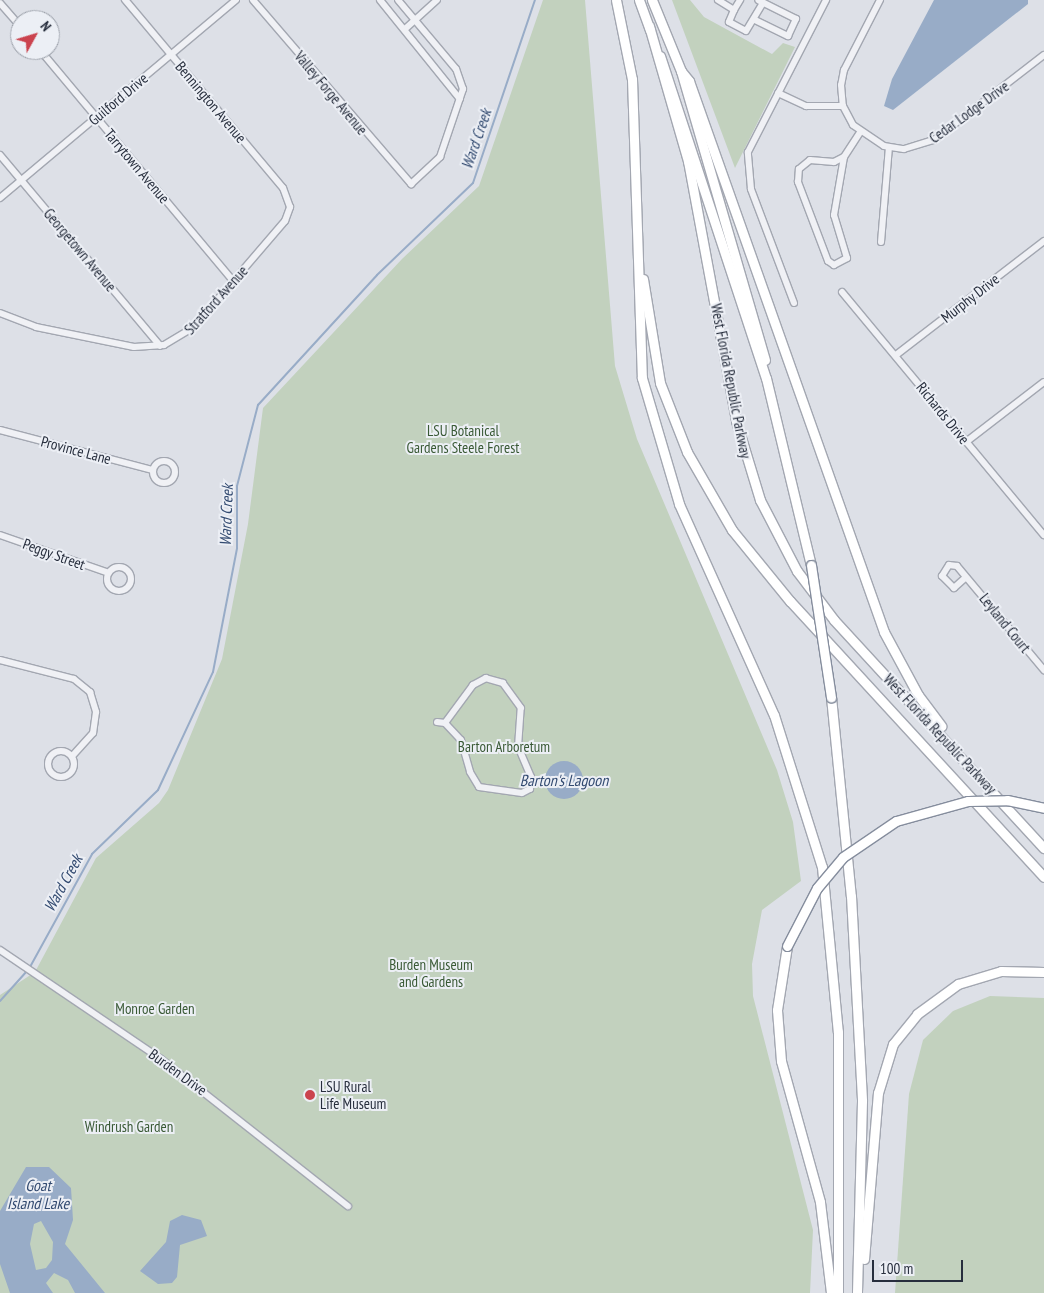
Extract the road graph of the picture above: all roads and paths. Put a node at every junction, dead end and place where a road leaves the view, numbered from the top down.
1 (125, 0) edge
2 (236, 0) edge
3 (253, 0) edge
4 (380, 0) edge
5 (398, 0) edge
6 (437, 0) edge
7 (616, 0) edge
8 (639, 0) edge
9 (652, 0) edge
10 (718, 0) edge
11 (740, 0) edge
12 (826, 0) edge
13 (880, 0) edge
14 (761, 1) edge
15 (0, 3) edge
16 (734, 10) junction
17 (10, 14) edge
18 (415, 20) junction
19 (755, 20) junction
20 (649, 26) junction
21 (405, 29) junction
22 (172, 55) junction
23 (1044, 55) edge
24 (447, 59) junction
25 (48, 60) edge
26 (437, 67) junction
27 (681, 71) junction
28 (778, 93) junction
29 (460, 99) junction
30 (843, 106) junction
31 (97, 118) junction
32 (860, 132) junction
33 (889, 147) junction
34 (0, 155) edge
35 (844, 157) junction
36 (21, 180) junction
37 (0, 198) edge
38 (290, 207) joint
39 (1044, 241) edge
40 (636, 242) junction
41 (881, 242) dead end
42 (234, 282) junction
43 (842, 292) dead end
44 (794, 303) dead end
45 (0, 313) edge
46 (160, 346) junction
47 (896, 355) junction
48 (766, 378) junction
49 (1044, 382) edge
50 (0, 430) edge
51 (966, 442) junction
52 (153, 470) dead end
53 (1041, 526) edge
54 (0, 534) edge
55 (1044, 535) edge
56 (109, 573) dead end
57 (965, 578) dead end
58 (0, 660) edge
59 (1044, 670) edge
60 (437, 722) dead end
61 (445, 723) junction
62 (72, 756) junction
63 (967, 760) junction
64 (1044, 808) edge
65 (1044, 848) edge
66 (1044, 876) edge
67 (0, 950) edge
68 (1044, 972) edge
69 (348, 1206) dead end
70 (858, 1290) edge
71 (831, 1293) edge
72 (838, 1293) edge

1 - 22 street, Bennington Avenue
2 - 22 street, Guilford Drive
3 - 29 street, Valley Forge Avenue
4 - 21 street
5 - 18 street
6 - 18 street
7 - 40 highway
8 - 20 highway
9 - 27 highway
10 - 16 street
11 - 16 street
12 - 28 street
13 - 30 street
14 - 19 street
14 - 19 street
15 - 17 street
16 - 19 street
18 - 21 street
18 - 24 street
20 - 48 highway
20 - 63 highway, West Florida Republic Parkway
21 - 26 street
22 - 31 street, Guilford Drive
22 - 38 street, Bennington Avenue
23 - 33 street, Cedar Lodge Drive
24 - 26 street
24 - 29 street
25 - 31 street, Tarrytown Avenue
26 - 29 street
27 - 48 highway
27 - 63 highway
28 - 30 street
28 - 44 street
30 - 32 street
31 - 36 street, Guilford Drive
31 - 42 street, Tarrytown Avenue
32 - 33 street, Cedar Lodge Drive
32 - 35 street
33 - 41 street
34 - 36 street, Georgetown Avenue
35 - 35 street
36 - 37 street, Guilford Drive
36 - 46 street, Georgetown Avenue
38 - 42 street, Stratford Avenue
39 - 47 street, Murphy Drive
40 - 66 highway
40 - 72 highway
42 - 46 street, Stratford Avenue
43 - 47 street, Richards Drive
45 - 46 street, Stratford Avenue
47 - 51 street, Richards Drive
48 - 70 highway, bridge
49 - 51 street
50 - 52 street, Province Lane
51 - 53 street, Richards Drive
53 - 55 street, Richards Drive
54 - 56 street, Peggy Street
57 - 59 street, Leyland Court
58 - 62 street
60 - 61 street
61 - 61 street
62 - 62 street
63 - 65 highway, West Florida Republic Parkway
64 - 71 highway, bridge
67 - 69 street, Burden Drive
68 - 70 highway

